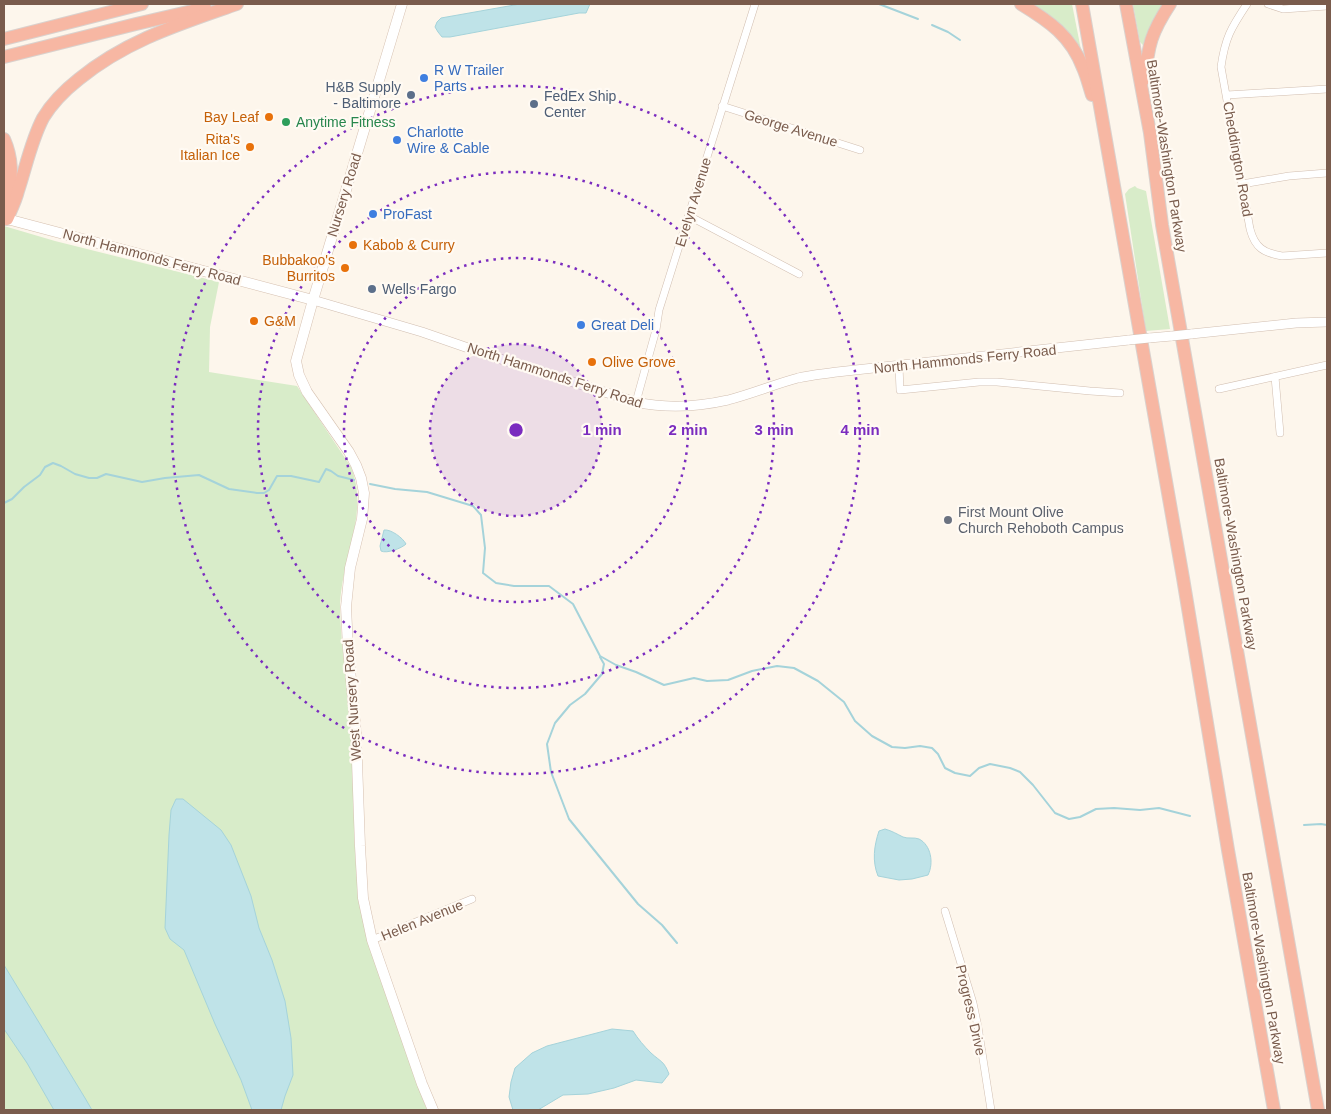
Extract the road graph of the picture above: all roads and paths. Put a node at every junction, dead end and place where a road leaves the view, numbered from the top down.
1 (110, 4) edge
2 (142, 4) edge
3 (222, 4) edge
4 (237, 4) edge
5 (402, 4) edge
6 (754, 4) edge
7 (1021, 4) edge
8 (1082, 4) edge
9 (1126, 4) edge
10 (1170, 4) edge
11 (1247, 4) edge
12 (1268, 4) edge
13 (1327, 6) edge
14 (19, 34) junction
15 (4, 39) edge
16 (4, 57) edge
17 (1327, 89) edge
18 (1227, 95) junction
19 (722, 106) junction
20 (1104, 128) junction
21 (1150, 133) junction
22 (4, 139) edge
23 (860, 150) dead end
24 (1327, 173) edge
25 (1242, 184) junction
26 (689, 216) junction
27 (6, 219) edge
28 (1327, 253) edge
29 (799, 274) dead end
30 (313, 300) junction
31 (1327, 322) edge
32 (1327, 365) edge
33 (899, 366) junction
34 (1275, 377) junction
35 (1219, 389) dead end
36 (1120, 393) dead end
37 (636, 402) junction
38 (1280, 433) dead end
39 (472, 899) dead end
40 (945, 911) dead end
41 (372, 940) junction
42 (434, 1110) edge
43 (991, 1110) edge
44 (1274, 1110) edge
45 (1318, 1110) edge

1 - 14 highway
2 - 14 highway
3 - 16 highway
4 - 27 highway
5 - 30 main road, Nursery Road
6 - 19 street, Evelyn Avenue
7 - 20 highway
8 - 20 highway, Baltimore-Washington Parkway
9 - 21 highway, Baltimore-Washington Parkway
10 - 21 highway
11 - 18 street, Cheddington Road
12 - 13 street
14 - 15 highway
17 - 18 street
18 - 25 street, Cheddington Road
19 - 23 street, George Avenue
19 - 26 street, Evelyn Avenue
20 - 44 highway, Baltimore-Washington Parkway
21 - 45 highway, Baltimore-Washington Parkway
22 - 27 highway
24 - 25 street
25 - 28 street, Cheddington Road
26 - 29 street
26 - 37 street, Evelyn Avenue
27 - 30 main road, North Hammonds Ferry Road
30 - 37 street, North Hammonds Ferry Road
30 - 41 main road, West Nursery Road
31 - 33 street, North Hammonds Ferry Road, bridge
32 - 34 street
33 - 36 street
33 - 37 street, North Hammonds Ferry Road
34 - 35 street
34 - 38 street
39 - 41 street, Helen Avenue
40 - 43 street, Progress Drive
41 - 42 main road, West Nursery Road

